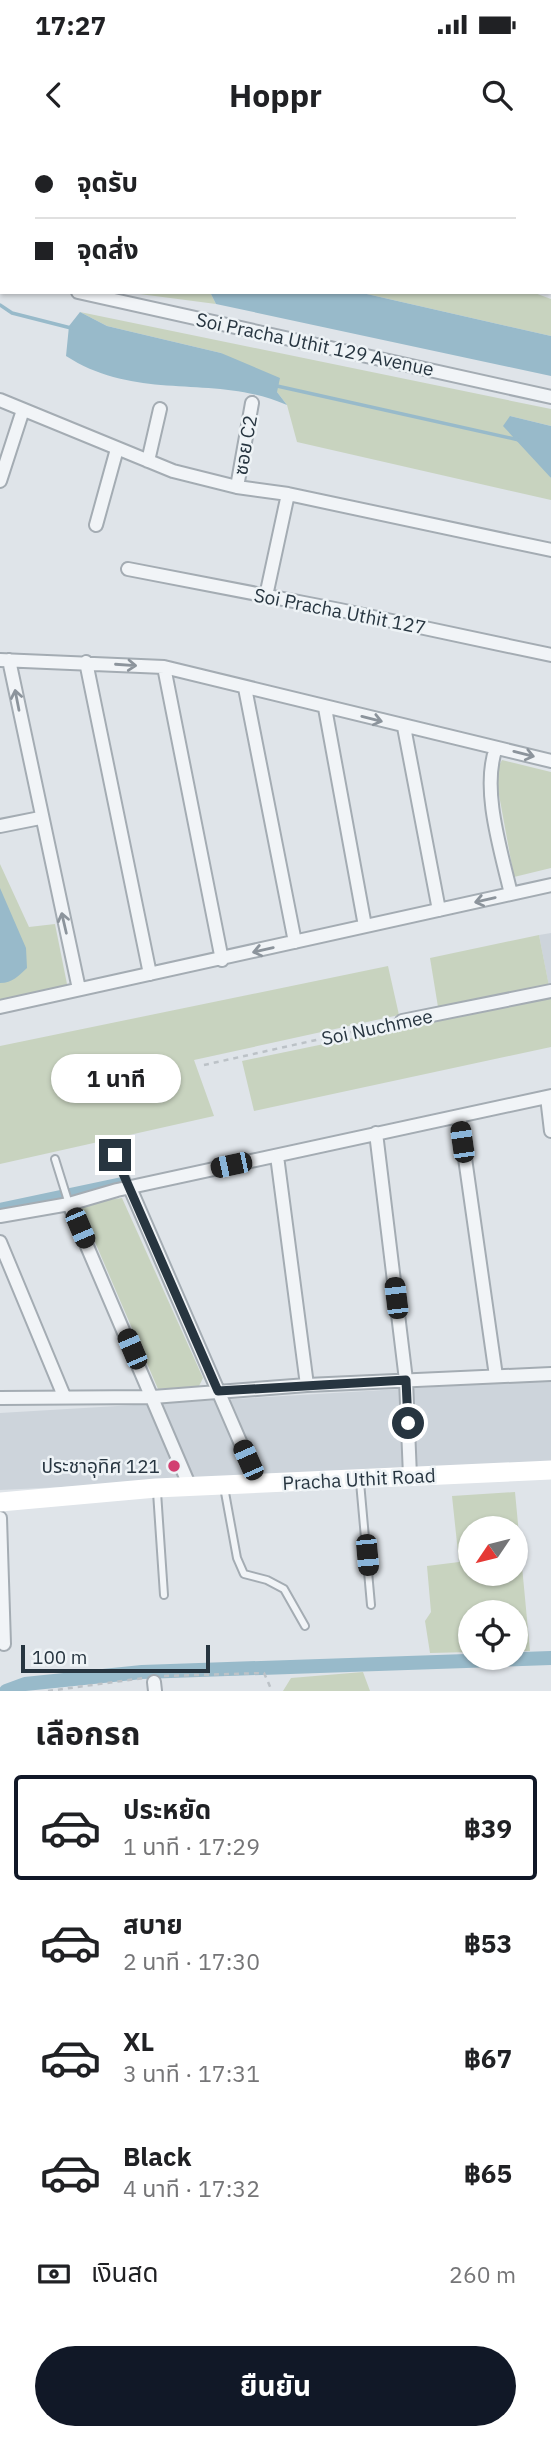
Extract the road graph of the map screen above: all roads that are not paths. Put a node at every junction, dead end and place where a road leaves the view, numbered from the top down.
1 (87, 294) edge
2 (551, 397) edge
3 (0, 400) edge
4 (252, 402) dead end
5 (160, 409) dead end
6 (23, 410) junction
7 (117, 449) junction
8 (148, 461) junction
9 (0, 481) edge
10 (237, 487) junction
11 (288, 494) junction
12 (96, 525) dead end
13 (551, 550) edge
14 (128, 569) dead end
15 (266, 596) junction
16 (551, 655) edge
17 (5, 660) edge
18 (86, 662) junction
19 (164, 667) junction
20 (245, 688) junction
21 (325, 708) junction
22 (404, 727) junction
23 (496, 748) junction
24 (551, 761) edge
25 (40, 818) junction
26 (0, 826) edge
27 (551, 885) edge
28 (511, 894) junction
29 (439, 911) junction
30 (365, 926) junction
31 (295, 942) junction
32 (222, 960) junction
33 (149, 974) junction
34 (79, 989) junction
35 (551, 991) edge
36 (0, 1007) edge
37 (402, 1021) road end
38 (549, 1096) edge
39 (459, 1115) junction
40 (551, 1131) edge
41 (376, 1133) junction
42 (115, 1155) dead end
43 (277, 1156) junction
44 (54, 1159) dead end
45 (130, 1188) junction
46 (69, 1204) junction
47 (0, 1216) edge
48 (0, 1242) edge
49 (551, 1374) edge
50 (496, 1376) junction
51 (406, 1380) junction
52 (307, 1385) junction
53 (218, 1391) junction
54 (64, 1396) junction
55 (153, 1397) junction
56 (0, 1398) edge
57 (551, 1470) edge
58 (410, 1476) junction
59 (360, 1479) junction
60 (258, 1483) junction
61 (224, 1485) junction
62 (190, 1487) junction
63 (156, 1488) junction
64 (0, 1502) edge
65 (0, 1518) edge
66 (163, 1595) dead end
67 (371, 1605) dead end
68 (304, 1626) dead end
69 (4, 1644) dead end

1 - 2 street, Soi Pracha Uthit 129 Avenue
3 - 6 street
4 - 10 street, ซอย C2
5 - 8 street
6 - 7 street
6 - 9 street
7 - 8 street
7 - 12 street
8 - 10 street
10 - 11 street
11 - 13 street
11 - 15 street
14 - 15 street, Soi Pracha Uthit 127
15 - 16 street, Soi Pracha Uthit 127
17 - 18 street
25 -> 17 street
18 -> 19 street
18 - 33 street
19 - 20 street
19 - 32 street
20 - 21 street
20 - 31 street
21 -> 22 street
21 - 30 street
22 - 23 street
22 - 29 street
23 -> 24 street
23 - 28 street
25 - 26 street
34 -> 25 street
27 - 28 street
28 -> 29 street
29 - 30 street
30 - 31 street
31 -> 32 street
32 - 33 street
33 - 34 street
34 - 36 street
35 - 37 street, Soi Nuchmee
38 - 39 street
38 - 40 street
39 - 41 street
39 - 50 street
41 - 43 street
41 - 51 street
42 - 45 lane
43 - 45 street
43 - 52 street
44 - 46 lane
45 - 46 street
45 - 53 street
46 - 47 street
46 - 55 street
48 - 54 street
49 - 50 street
50 - 51 street
51 - 52 street
51 - 58 street
52 - 53 street
53 - 55 street
53 - 60 street
54 - 55 street
54 - 56 street
55 - 62 street
57 - 58 main road, Pracha Uthit Road
58 - 59 main road, Pracha Uthit Road
59 - 60 main road, Pracha Uthit Road
59 - 67 lane
60 - 61 main road, Pracha Uthit Road
61 - 62 main road, Pracha Uthit Road
61 - 68 lane
62 - 63 main road, Pracha Uthit Road
63 - 64 main road, Pracha Uthit Road
63 - 66 lane
65 - 69 street

